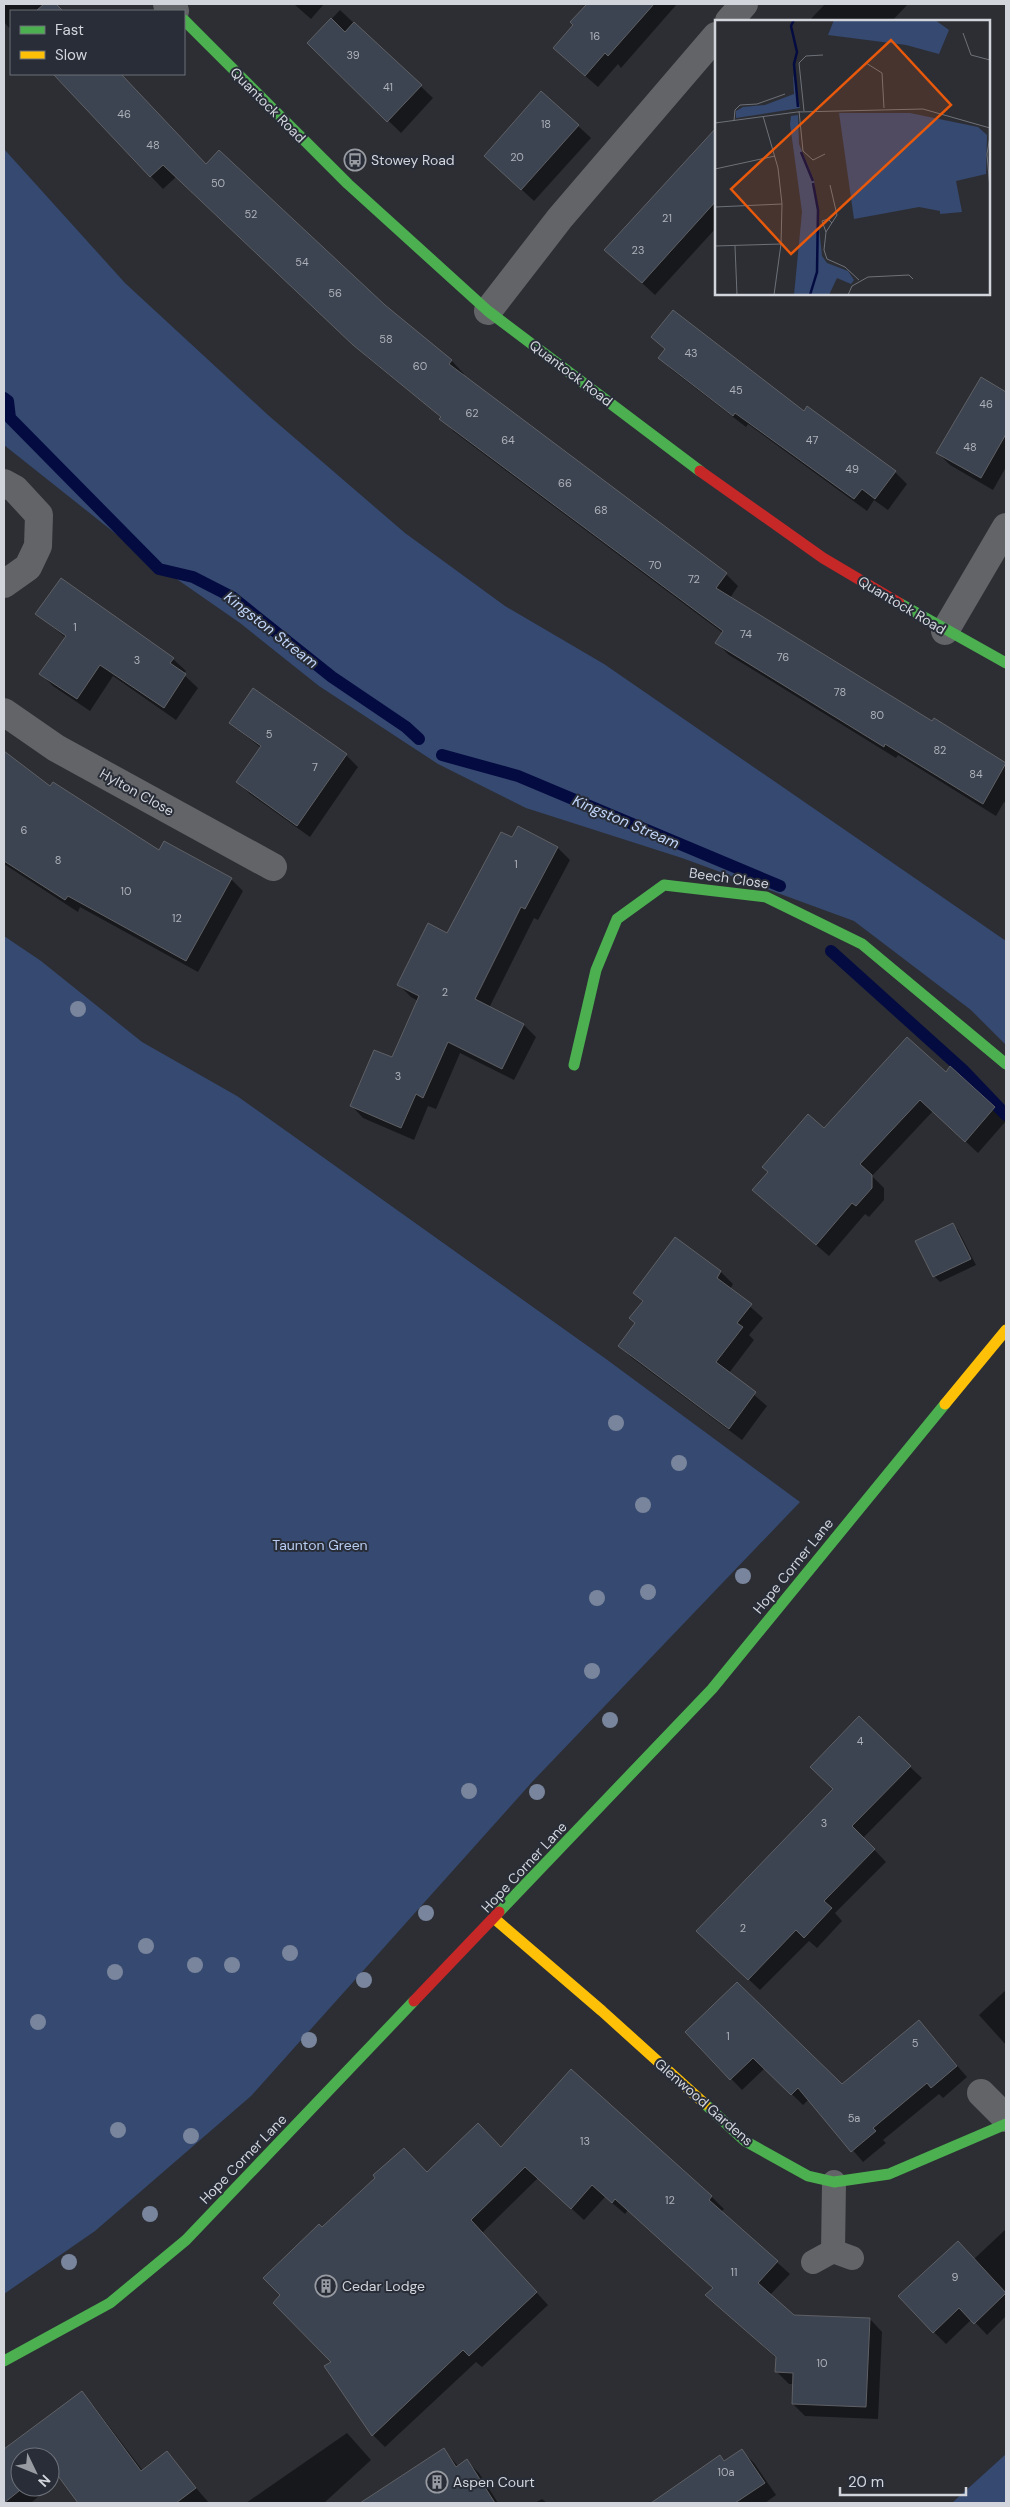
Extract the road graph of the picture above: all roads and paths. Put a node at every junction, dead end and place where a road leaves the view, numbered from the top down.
1 (744, 4) edge
2 (730, 20) edge
3 (185, 21) edge
4 (715, 37) edge
5 (488, 311) junction
6 (4, 483) edge
7 (1006, 527) edge
8 (4, 584) edge
9 (945, 631) junction
10 (1006, 664) edge
11 (4, 712) edge
12 (273, 867) dead end
13 (1006, 1064) edge
14 (574, 1065) dead end
15 (1006, 1330) edge
16 (494, 1919) junction
17 (981, 2093) dead end
18 (1006, 2118) edge
19 (1006, 2124) edge
20 (834, 2182) junction
21 (833, 2257) dead end
22 (4, 2361) edge

1 - 2 street
3 - 5 street, Quantock Road
4 - 5 street
5 - 9 street, Quantock Road
6 - 8 street
7 - 9 street
9 - 10 street, Quantock Road
11 - 12 street, Hylton Close
13 - 14 street, Beech Close
15 - 16 street, Hope Corner Lane
16 - 20 street, Glenwood Gardens
16 - 22 street, Hope Corner Lane
17 - 18 street
19 - 20 street, Glenwood Gardens
20 - 21 lane

